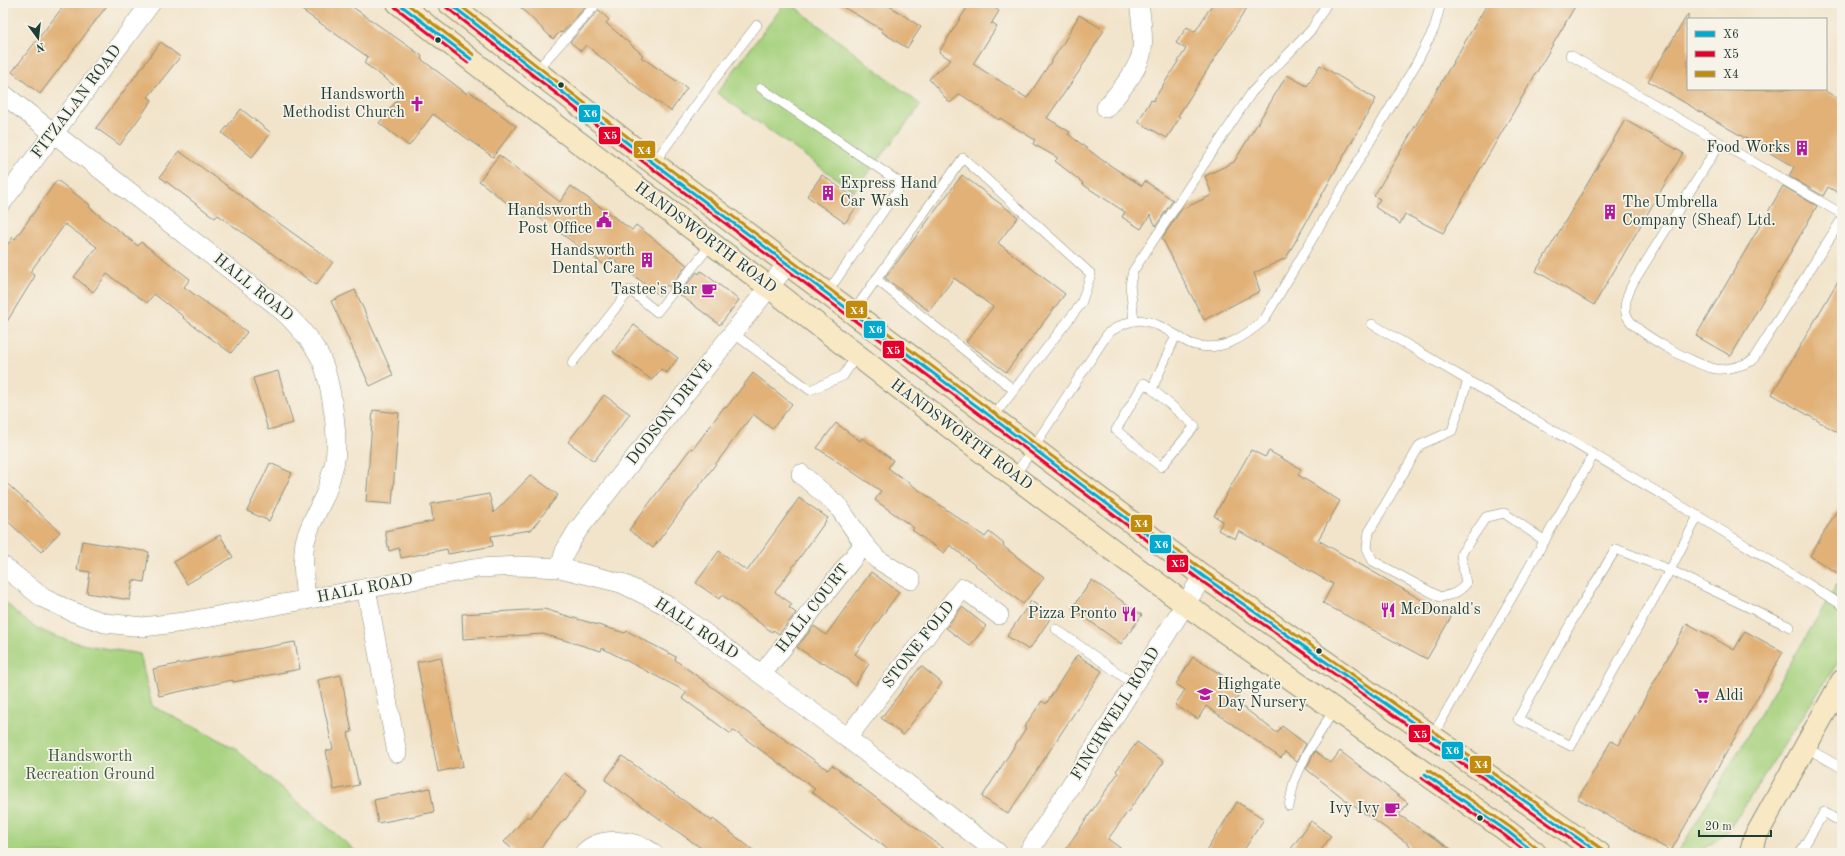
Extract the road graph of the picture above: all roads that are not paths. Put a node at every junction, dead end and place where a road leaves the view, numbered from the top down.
1 (151, 3) edge
2 (398, 3) edge
3 (449, 3) edge
4 (596, 3) edge
5 (1139, 3) edge
6 (1326, 3) edge
7 (1441, 3) edge
8 (757, 25) dead end
9 (1570, 55) dead end
10 (535, 72) junction
11 (761, 88) dead end
12 (3, 94) edge
13 (1106, 108) dead end
14 (54, 133) junction
15 (1720, 143) junction
16 (654, 163) junction
17 (675, 179) junction
18 (3, 201) edge
19 (659, 203) junction
20 (1842, 214) edge
21 (1842, 219) edge
22 (712, 243) junction
23 (788, 263) junction
24 (876, 278) junction
25 (769, 287) junction
26 (827, 292) junction
27 (853, 312) junction
28 (1134, 321) junction
29 (1372, 324) dead end
30 (733, 333) junction
31 (1176, 335) junction
32 (857, 355) junction
33 (572, 363) dead end
34 (1468, 380) junction
35 (1152, 389) junction
36 (1014, 390) junction
37 (993, 417) junction
38 (1034, 448) junction
39 (1594, 454) junction
40 (801, 474) dead end
41 (1014, 476) junction
42 (1698, 516) junction
43 (1545, 540) junction
44 (864, 544) junction
45 (3, 566) edge
46 (560, 568) junction
47 (1670, 570) junction
48 (1203, 576) junction
49 (912, 580) dead end
50 (366, 588) junction
51 (306, 600) junction
52 (1186, 604) junction
53 (1842, 606) edge
54 (999, 615) dead end
55 (1790, 627) dead end
56 (1056, 629) dead end
57 (762, 674) junction
58 (1842, 681) edge
59 (1134, 685) junction
60 (1335, 708) junction
61 (1433, 735) junction
62 (847, 738) junction
63 (1805, 747) junction
64 (397, 753) dead end
65 (1842, 768) edge
66 (1289, 806) dead end
67 (1842, 822) edge
68 (1753, 846) edge
69 (1527, 850) edge
70 (584, 853) edge
71 (653, 853) edge
72 (998, 853) edge
73 (1028, 853) edge
74 (1599, 853) edge
75 (1738, 853) edge
76 (1800, 853) edge

1 - 14 street, FITZALAN ROAD
2 - 19 main road, HANDSWORTH ROAD
3 - 10 main road, HANDSWORTH ROAD
4 - 10 lane
5 - 13 street
6 - 28 lane
7 - 31 lane
8 - 16 lane
9 - 15 lane
10 - 16 main road, HANDSWORTH ROAD
11 - 26 lane
12 - 14 street, HALL ROAD
14 - 18 street, FITZALAN ROAD
14 - 51 street, HALL ROAD
15 - 20 lane
15 - 21 lane
16 - 17 main road, HANDSWORTH ROAD
17 - 19 main road
17 - 23 main road, HANDSWORTH ROAD
19 - 22 main road, HANDSWORTH ROAD
22 - 25 main road, HANDSWORTH ROAD
22 - 33 lane
23 - 25 street, DODSON DRIVE
23 - 26 main road, HANDSWORTH ROAD
24 - 27 lane
24 - 36 lane
24 - 36 lane
25 - 30 street, DODSON DRIVE
25 - 32 main road, HANDSWORTH ROAD
26 - 27 main road, HANDSWORTH ROAD
27 - 37 main road, HANDSWORTH ROAD
28 - 31 lane
28 - 38 lane
29 - 34 lane
30 - 32 lane
30 - 46 street, DODSON DRIVE
31 - 35 lane
32 - 41 main road, HANDSWORTH ROAD
34 - 39 lane
34 - 43 lane
35 - 35 lane
36 - 37 lane
37 - 38 main road, HANDSWORTH ROAD
38 - 41 lane
38 - 48 main road, HANDSWORTH ROAD
39 - 42 lane
39 - 43 lane
40 - 44 street
41 - 52 main road, HANDSWORTH ROAD
42 - 47 lane
42 - 53 lane
43 - 61 lane
44 - 49 street
44 - 57 street, HALL COURT
45 - 51 street
46 - 50 street, HALL ROAD
46 - 57 street, HALL ROAD
47 - 47 lane
47 - 55 lane
48 - 52 street, FINCHWELL ROAD
48 - 61 main road, HANDSWORTH ROAD
50 - 51 street, HALL ROAD
50 - 64 street
52 - 59 street, FINCHWELL ROAD
52 - 60 main road, HANDSWORTH ROAD
54 - 62 street, STONE FOLD
56 - 59 lane
57 - 62 street, HALL ROAD
58 - 63 main road
59 - 73 street, FINCHWELL ROAD
60 - 66 lane
60 - 69 main road, HANDSWORTH ROAD
61 - 74 main road, HANDSWORTH ROAD
62 - 72 street, HALL ROAD
63 - 65 lane
63 - 68 main road
67 - 76 lane
68 - 75 main road
70 - 71 street

